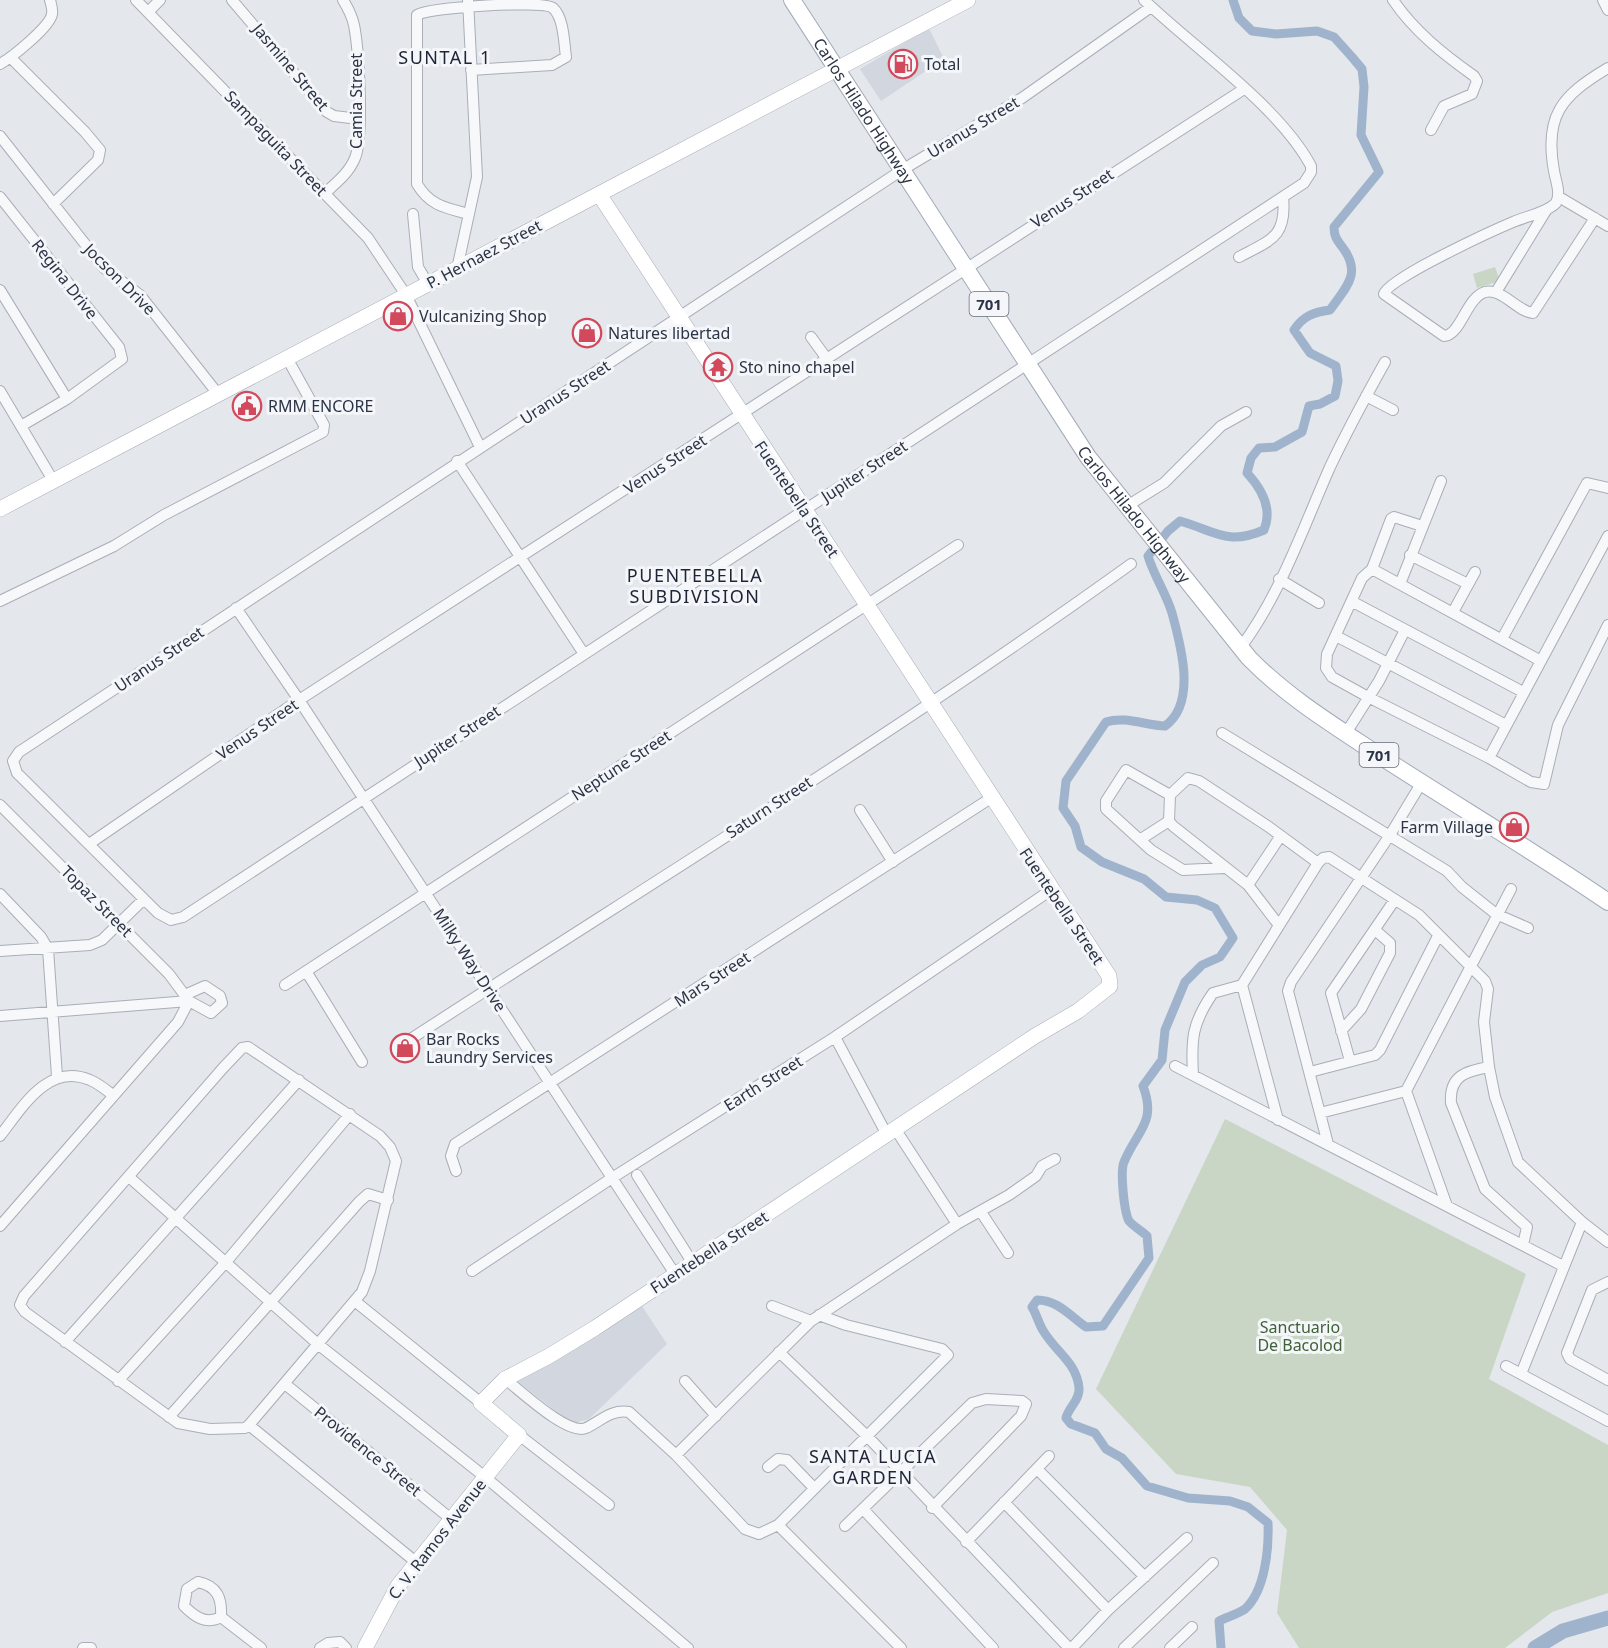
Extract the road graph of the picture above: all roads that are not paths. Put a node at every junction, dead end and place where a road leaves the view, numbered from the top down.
1 (50, 0) edge
2 (136, 0) edge
3 (160, 0) edge
4 (232, 0) edge
5 (343, 0) edge
6 (792, 0) edge
7 (968, 0) edge
8 (1393, 0) edge
9 (469, 3) edge
10 (1148, 3) edge
11 (148, 12) junction
12 (11, 58) junction
13 (0, 64) edge
14 (835, 68) junction
15 (1608, 68) edge
16 (471, 70) junction
17 (1244, 88) junction
18 (358, 119) junction
19 (1431, 130) dead end
20 (0, 136) edge
21 (902, 170) junction
22 (325, 193) junction
23 (599, 194) junction
24 (0, 197) edge
25 (1283, 197) junction
26 (1559, 197) junction
27 (53, 204) junction
28 (1548, 209) junction
29 (414, 214) dead end
30 (469, 214) junction
31 (1595, 218) junction
32 (1608, 226) edge
33 (1239, 257) dead end
34 (965, 267) junction
35 (458, 269) junction
36 (428, 284) junction
37 (0, 290) edge
38 (1496, 292) junction
39 (406, 295) junction
40 (678, 318) junction
41 (812, 337) dead end
42 (287, 358) junction
43 (827, 359) junction
44 (1385, 362) dead end
45 (1028, 365) junction
46 (0, 392) edge
47 (218, 394) junction
48 (1366, 396) junction
49 (67, 399) junction
50 (1393, 410) dead end
51 (1246, 412) dead end
52 (741, 416) junction
53 (21, 426) junction
54 (480, 447) junction
55 (458, 461) junction
56 (54, 482) junction
57 (1441, 482) dead end
58 (1608, 488) edge
59 (1127, 506) junction
60 (0, 509) edge
61 (803, 510) junction
62 (1422, 526) junction
63 (1608, 536) edge
64 (958, 545) dead end
65 (1410, 555) junction
66 (519, 557) junction
67 (1131, 564) dead end
68 (1372, 569) junction
69 (1475, 572) dead end
70 (1279, 579) junction
71 (1400, 584) junction
72 (1468, 584) junction
73 (0, 601) edge
74 (1353, 602) junction
75 (1319, 603) dead end
76 (868, 604) junction
77 (236, 608) junction
78 (1453, 612) junction
79 (1608, 625) edge
80 (1405, 630) junction
81 (1336, 636) junction
82 (1502, 639) junction
83 (1240, 647) junction
84 (584, 654) junction
85 (1540, 661) junction
86 (1388, 663) junction
87 (1523, 692) junction
88 (1368, 697) junction
89 (299, 700) junction
90 (929, 703) junction
91 (1506, 725) junction
92 (1222, 733) dead end
93 (1346, 733) junction
94 (1489, 758) junction
95 (1422, 783) junction
96 (1170, 795) junction
97 (362, 797) junction
98 (991, 798) junction
99 (0, 805) edge
100 (860, 810) dead end
101 (1169, 821) junction
102 (1390, 835) junction
103 (1280, 837) junction
104 (1141, 839) junction
105 (89, 844) junction
106 (893, 862) junction
107 (1318, 863) junction
108 (1224, 868) junction
109 (1360, 879) junction
110 (1248, 885) junction
111 (1510, 889) dead end
112 (1051, 890) junction
113 (426, 891) junction
114 (0, 894) edge
115 (144, 899) junction
116 (1394, 901) junction
117 (1608, 902) edge
118 (1496, 914) junction
119 (120, 923) junction
120 (1278, 924) junction
121 (1528, 928) dead end
122 (1375, 930) junction
123 (1438, 936) junction
124 (48, 949) junction
125 (0, 951) edge
126 (1471, 966) junction
127 (306, 971) junction
128 (285, 985) dead end
129 (1242, 985) junction
130 (489, 988) junction
131 (188, 998) junction
132 (53, 1012) junction
133 (0, 1016) edge
134 (1341, 1031) junction
135 (835, 1037) junction
136 (402, 1044) dead end
137 (1350, 1061) junction
138 (362, 1062) dead end
139 (1175, 1066) dead end
140 (1489, 1067) junction
141 (1310, 1072) junction
142 (1193, 1075) junction
143 (57, 1076) junction
144 (299, 1080) junction
145 (549, 1083) junction
146 (1406, 1091) junction
147 (113, 1095) junction
148 (1320, 1113) junction
149 (350, 1114) junction
150 (1278, 1120) junction
151 (892, 1132) junction
152 (0, 1136) edge
153 (1328, 1144) junction
154 (1055, 1159) dead end
155 (456, 1171) dead end
156 (637, 1174) dead end
157 (129, 1177) junction
158 (612, 1178) junction
159 (388, 1200) junction
160 (1447, 1206) junction
161 (981, 1212) junction
162 (177, 1218) junction
163 (1582, 1222) junction
164 (957, 1224) junction
165 (0, 1226) edge
166 (1608, 1242) edge
167 (1523, 1245) junction
168 (1008, 1253) dead end
169 (226, 1262) junction
170 (692, 1262) junction
171 (1563, 1266) junction
172 (472, 1271) dead end
173 (675, 1274) junction
174 (1608, 1282) edge
175 (356, 1302) junction
176 (271, 1303) junction
177 (772, 1306) dead end
178 (815, 1318) junction
179 (66, 1342) junction
180 (319, 1345) junction
181 (779, 1352) junction
182 (1506, 1366) dead end
183 (1521, 1374) junction
184 (505, 1379) junction
185 (1608, 1380) edge
186 (118, 1381) junction
187 (685, 1381) dead end
188 (285, 1384) junction
189 (481, 1403) junction
190 (716, 1416) junction
191 (169, 1417) junction
192 (1608, 1421) edge
193 (249, 1425) junction
194 (519, 1435) junction
195 (867, 1437) junction
196 (676, 1455) junction
197 (1049, 1456) dead end
198 (768, 1467) dead end
199 (1037, 1469) junction
200 (899, 1473) junction
201 (485, 1477) junction
202 (814, 1488) junction
203 (1004, 1502) junction
204 (609, 1505) dead end
205 (932, 1508) junction
206 (862, 1509) junction
207 (451, 1519) junction
208 (778, 1525) junction
209 (845, 1526) dead end
210 (1187, 1538) dead end
211 (966, 1542) junction
212 (417, 1563) junction
213 (1213, 1563) dead end
214 (1145, 1577) junction
215 (1108, 1610) junction
216 (221, 1617) dead end
217 (1192, 1627) dead end
218 (82, 1648) edge
219 (91, 1648) edge
220 (261, 1648) edge
221 (320, 1648) edge
222 (346, 1648) edge
223 (365, 1648) edge
224 (688, 1648) edge
225 (901, 1648) edge
226 (993, 1648) edge
227 (1071, 1648) edge
228 (1124, 1648) edge
229 (1170, 1648) edge

1 - 12 street
2 - 11 street, Sampaguita Street
3 - 11 street
4 - 18 street, Jasmine Street
5 - 18 street, Camia Street
6 - 14 main road, Carlos Hilado Highway / 701
7 - 14 street, P. Hernaez Street
8 - 19 street
9 - 16 street
9 - 16 street
9 - 30 street
10 - 17 street
10 - 21 street, Uranus Street
11 - 22 street, Sampaguita Street
12 - 13 street
12 - 27 street
14 - 21 main road, Carlos Hilado Highway / 701
14 - 23 street, P. Hernaez Street
15 - 26 street
16 - 30 street
17 - 25 street, Jupiter Street
17 - 34 street, Venus Street
18 - 22 street, Camia Street
20 - 27 street, Jocson Drive
21 - 34 main road, Carlos Hilado Highway / 701
21 - 40 street, Uranus Street
22 - 39 street, Sampaguita Street
23 - 35 street, P. Hernaez Street
23 - 40 street, Fuentebella Street
24 - 49 street, Regina Drive
25 - 33 street
25 - 45 street, Jupiter Street
26 - 28 street
26 - 31 street
27 - 47 street, Jocson Drive
28 - 38 street
28 - 38 street
29 - 36 street
30 - 35 street
31 - 32 street
31 - 38 street
34 - 43 street, Venus Street
34 - 45 main road, Carlos Hilado Highway / 701
35 - 36 street, P. Hernaez Street
36 - 39 street, P. Hernaez Street
37 - 49 street
39 - 42 street, P. Hernaez Street
39 - 54 street, Sampaguita Street
40 - 52 street, Fuentebella Street
40 - 54 street, Uranus Street
41 - 43 street
42 - 47 street, P. Hernaez Street
42 - 73 street
43 - 52 street, Venus Street
44 - 48 street
45 - 59 main road, Carlos Hilado Highway / 701
45 - 61 street, Jupiter Street
46 - 53 street
47 - 56 street, P. Hernaez Street
48 - 50 street
48 - 70 street
49 - 53 street
51 - 59 street
52 - 61 street, Fuentebella Street
52 - 66 street, Venus Street
53 - 56 street
54 - 55 street, Uranus Street
55 - 66 street
55 - 77 street, Uranus Street
56 - 60 street, P. Hernaez Street
57 - 62 street
58 - 82 street
59 - 83 main road, Carlos Hilado Highway / 701
61 - 76 street, Fuentebella Street
61 - 84 street, Jupiter Street
62 - 65 street
62 - 68 street
63 - 85 street
64 - 76 street, Neptune Street
65 - 71 street
65 - 72 street
66 - 84 street
66 - 89 street, Venus Street
67 - 90 street, Saturn Street
68 - 71 street
68 - 74 street
69 - 72 street
70 - 75 street
70 - 83 street
71 - 78 street
72 - 78 street
74 - 80 street
74 - 81 street
76 - 90 street, Fuentebella Street
76 - 113 street, Neptune Street
77 - 89 street, Milky Way Drive
77 - 105 street, Uranus Street
78 - 82 street
79 - 94 street
80 - 86 street
80 - 87 street
81 - 86 street
81 - 88 street
82 - 85 street
83 - 93 main road, Carlos Hilado Highway / 701
84 - 97 street, Jupiter Street
85 - 87 street
86 - 88 street
86 - 91 street
87 - 91 street
88 - 93 street
88 - 94 street
89 - 97 street, Milky Way Drive
89 - 105 street, Venus Street
90 - 98 street, Fuentebella Street
90 - 130 street, Saturn Street
91 - 94 street
92 - 102 street
93 - 95 main road, Carlos Hilado Highway / 701
95 - 102 street
95 - 117 main road, Carlos Hilado Highway / 701
96 - 101 street
96 - 103 street
96 - 104 street
97 - 113 street, Milky Way Drive
97 - 115 street, Jupiter Street
98 - 106 street, Mars Street
98 - 112 street, Fuentebella Street
99 - 119 street, Topaz Street
100 - 106 street
101 - 104 street
101 - 108 street
102 - 109 street
102 - 118 street
103 - 107 street
103 - 110 street
104 - 108 street
105 - 115 street
106 - 145 street, Mars Street
107 - 109 street
107 - 120 street
108 - 110 street
109 - 116 street
109 - 141 street
110 - 120 street
111 - 118 street
112 - 135 street, Earth Street
112 - 151 street, Fuentebella Street
113 - 127 street, Neptune Street
113 - 130 street, Milky Way Drive
114 - 124 street
115 - 119 street
116 - 122 street
116 - 123 street
118 - 121 street
118 - 126 street
119 - 124 street
119 - 131 street, Topaz Street
120 - 129 street
122 - 134 street
122 - 134 street
123 - 126 street
123 - 137 street
124 - 125 street
124 - 132 street
126 - 140 street
126 - 146 street
127 - 128 street, Neptune Street
127 - 138 street
129 - 142 street
129 - 150 street
130 - 136 street, Saturn Street
130 - 145 street, Milky Way Drive
131 - 132 street
131 - 147 street
132 - 133 street
132 - 143 street
134 - 137 street
135 - 151 street
135 - 158 street, Earth Street
137 - 141 street
139 - 142 street
140 - 163 street
140 - 167 street
141 - 148 street
142 - 150 street
143 - 147 street
143 - 152 street
144 - 149 street
144 - 157 street
144 - 162 street
145 - 155 street, Mars Street
145 - 158 street, Milky Way Drive
146 - 148 street
146 - 160 street
147 - 165 street
148 - 153 street
149 - 159 street
149 - 169 street
150 - 153 street
151 - 164 street
151 - 170 street, Fuentebella Street
153 - 160 street
154 - 161 street
156 - 170 street
157 - 162 street
157 - 179 street
158 - 172 street, Earth Street
158 - 173 street, Milky Way Drive
159 - 175 street
159 - 176 street
160 - 167 street
161 - 164 street
161 - 168 street
162 - 169 street
162 - 179 street
163 - 166 street
163 - 171 street
164 - 178 street
167 - 171 street
169 - 176 street
169 - 186 street
170 - 173 street, Fuentebella Street
171 - 183 street
173 - 184 street, Fuentebella Street
174 - 185 street
175 - 180 street
175 - 189 street
176 - 180 street
176 - 191 street
177 - 178 street
178 - 181 street
178 - 195 street
179 - 186 street
180 - 188 street
180 - 201 street
181 - 190 street
181 - 195 street
182 - 183 street
183 - 192 street
184 - 189 street, Fuentebella Street
184 - 196 street
186 - 191 street
187 - 190 street
188 - 193 street
188 - 207 street, Providence Street
189 - 194 street
190 - 196 street
191 - 193 street
193 - 212 street
194 - 201 street, C. V. Ramos Avenue
194 - 204 street
195 - 200 street
195 - 202 street
196 - 208 street
197 - 199 street
198 - 202 street
199 - 203 street
199 - 214 street
200 - 205 street
200 - 205 street
200 - 206 street
201 - 207 street, C. V. Ramos Avenue
201 - 224 street
202 - 208 street
203 - 211 street
203 - 215 street
205 - 211 street
206 - 209 street
206 - 226 street
207 - 212 street, C. V. Ramos Avenue
208 - 225 street
210 - 214 street
211 - 227 street
212 - 223 street, C. V. Ramos Avenue
213 - 228 street
214 - 215 street
215 - 227 street
216 - 220 street
217 - 229 street
218 - 219 street
221 - 222 street

